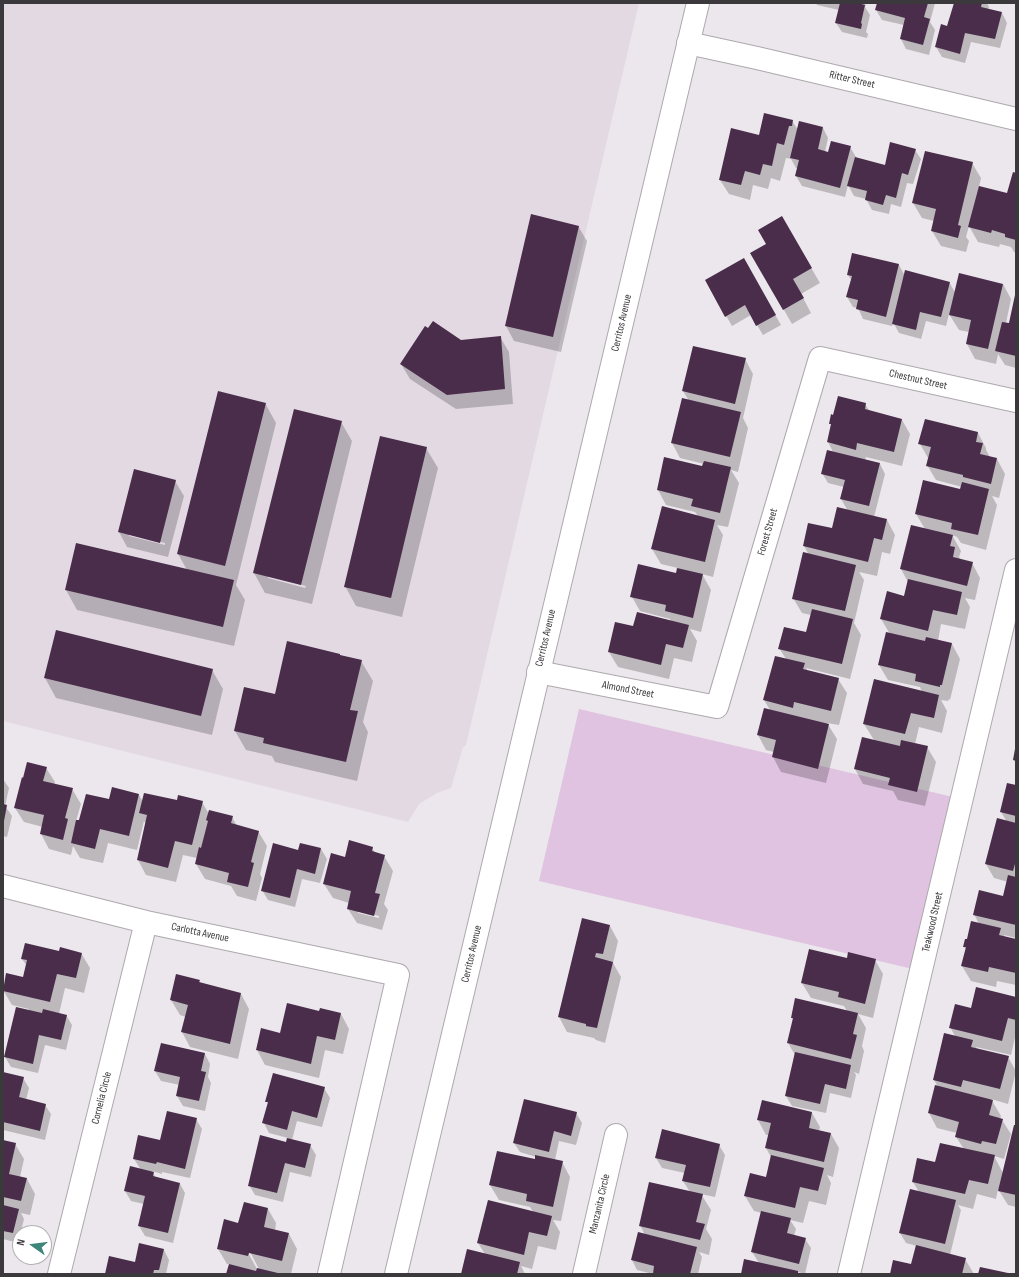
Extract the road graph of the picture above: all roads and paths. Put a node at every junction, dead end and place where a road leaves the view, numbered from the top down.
1 (698, 3) edge
2 (688, 43) junction
3 (1016, 119) edge
4 (820, 358) joint
5 (1016, 401) edge
6 (1016, 570) edge
7 (538, 672) junction
8 (717, 707) joint
9 (3, 886) edge
10 (146, 922) junction
11 (616, 1135) dead end
12 (59, 1274) edge
13 (329, 1274) edge
14 (396, 1274) edge
15 (584, 1274) edge
16 (850, 1274) edge

1 - 2 street, Cerritos Avenue
2 - 3 street, Ritter Street
2 - 7 street, Cerritos Avenue
4 - 5 street, Chestnut Street
4 - 8 street, Forest Street
6 - 16 street, Teakwood Street
7 - 8 street, Almond Street
7 - 14 street, Cerritos Avenue
9 - 10 street, Carlotta Avenue
10 - 12 street, Cornelia Circle
10 - 13 street, Carlotta Avenue
11 - 15 street, Manzanita Circle

